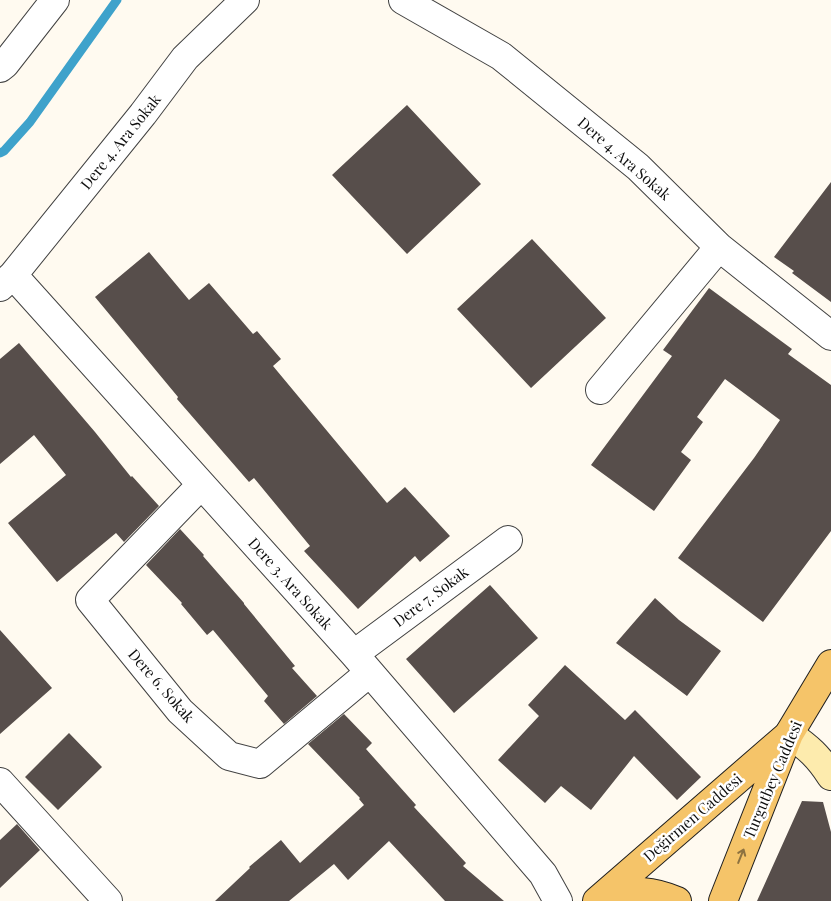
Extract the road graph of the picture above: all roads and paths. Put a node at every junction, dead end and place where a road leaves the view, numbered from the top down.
1 (55, 0) edge
2 (245, 0) edge
3 (404, 0) edge
4 (0, 68) edge
5 (719, 247) junction
6 (7, 281) edge
7 (831, 336) edge
8 (600, 390) dead end
9 (201, 484) junction
10 (508, 540) dead end
11 (361, 663) junction
12 (831, 664) edge
13 (789, 734) junction
14 (831, 776) edge
15 (0, 782) edge
16 (601, 898) edge
17 (108, 901) edge
18 (558, 901) edge
19 (677, 901) edge
20 (723, 901) edge

1 - 4 street
2 - 6 street, Dere 4. Ara Sokak
3 - 5 street, Dere 4. Ara Sokak
5 - 7 street, Dere 4. Ara Sokak
5 - 8 street
6 - 9 street, Dere 3. Ara Sokak
9 - 11 street, Dere 3. Ara Sokak
9 - 11 street, Dere 6. Sokak
10 - 11 street, Dere 7. Sokak
11 - 18 street, Dere 3. Ara Sokak
12 - 13 main road, Turgutbey Caddesi
13 - 14 main road
13 - 16 main road, Değirmen Caddesi
20 -> 13 main road, Turgutbey Caddesi
15 - 17 street
16 - 19 main road

